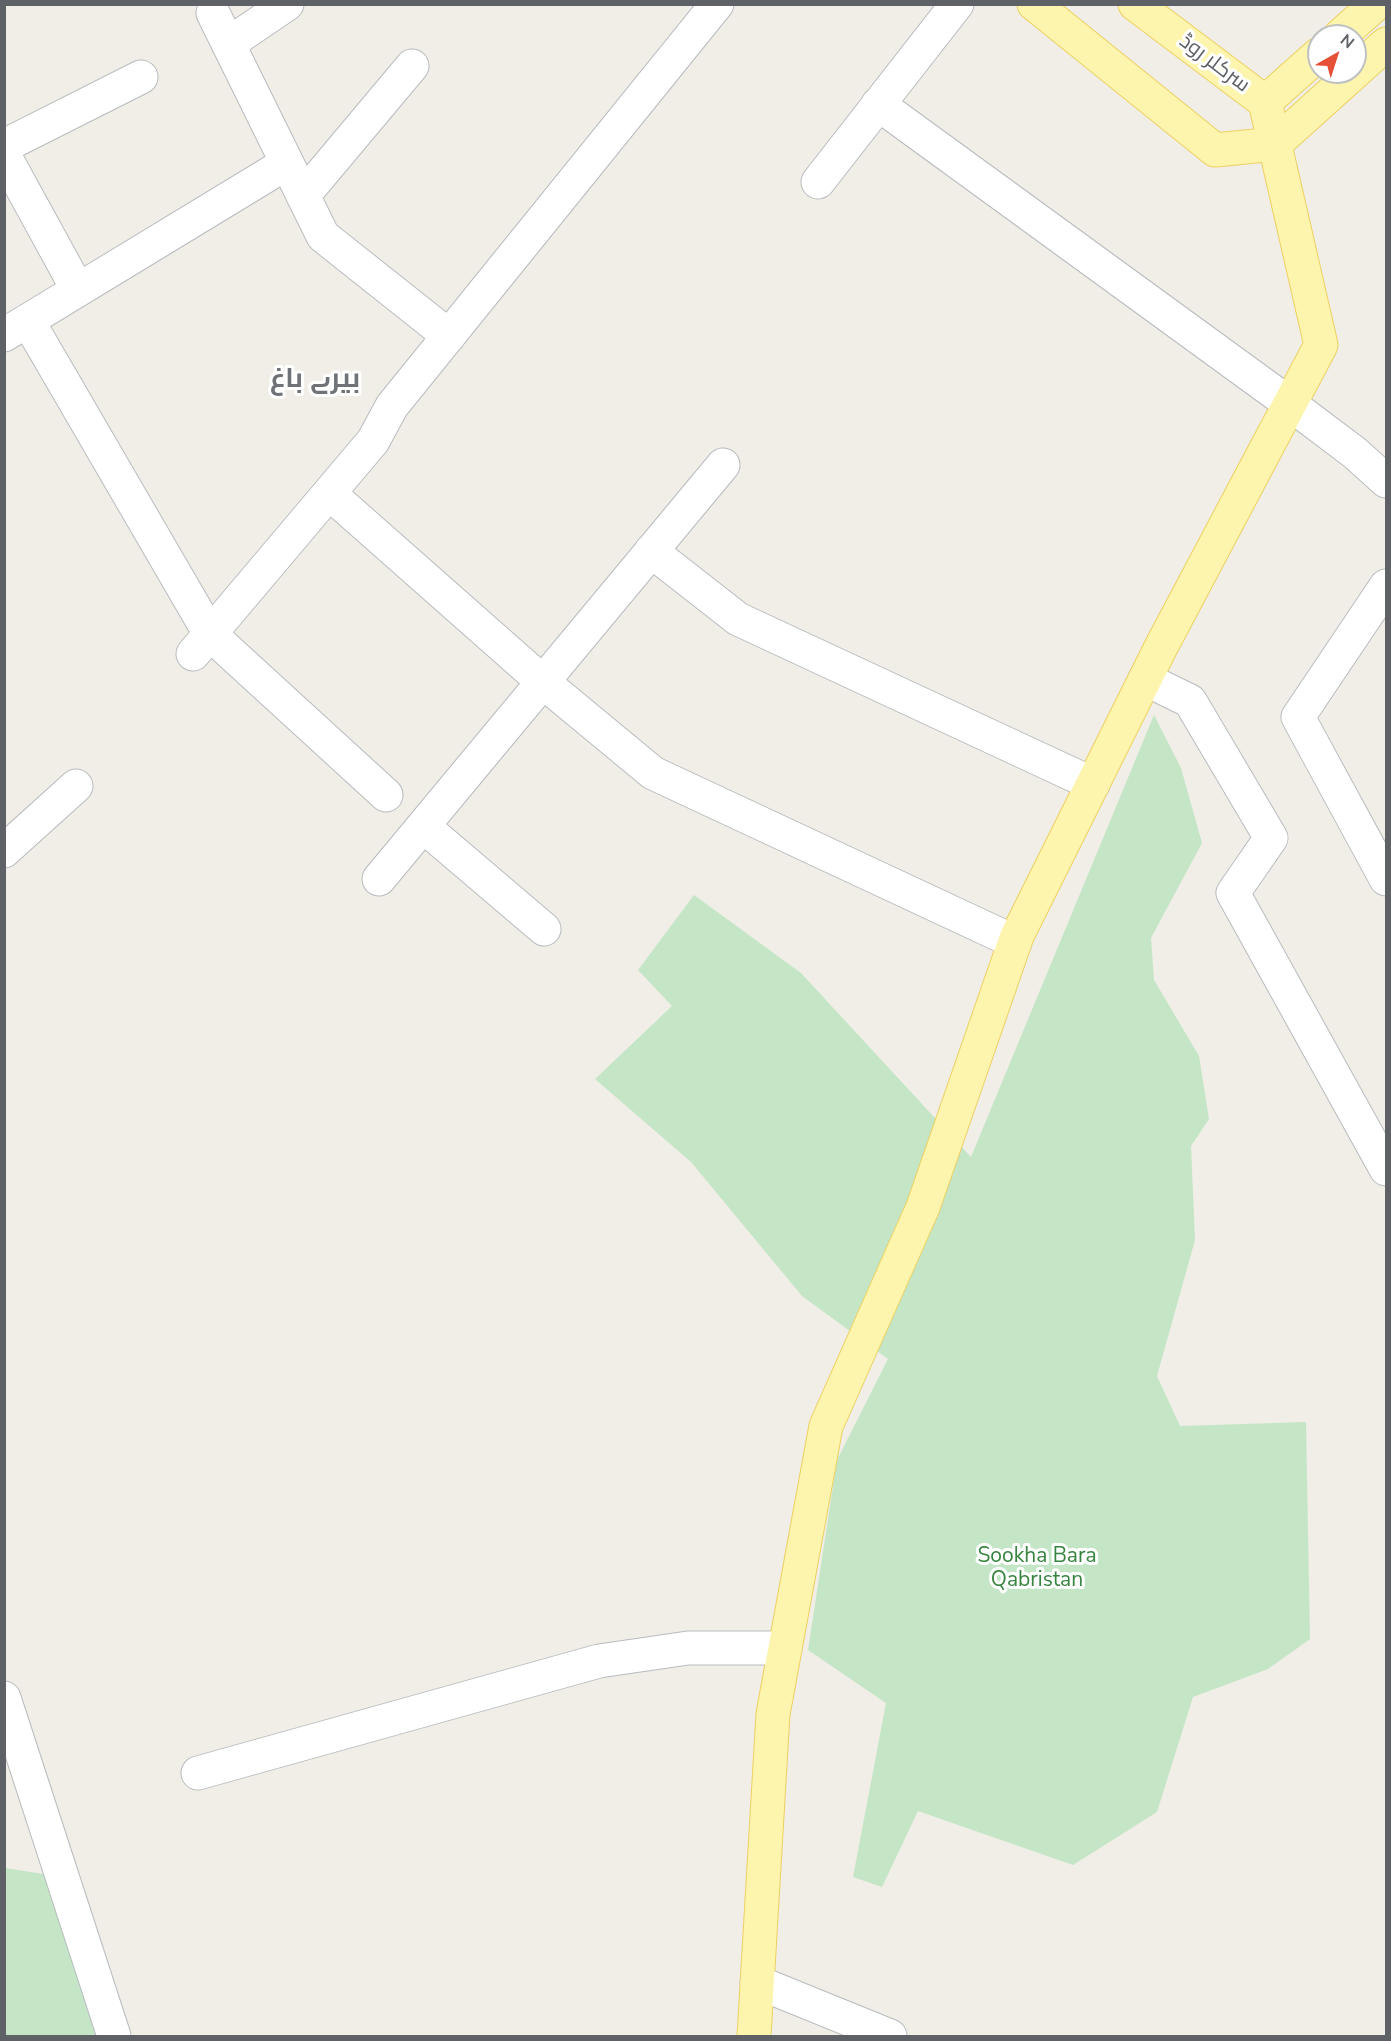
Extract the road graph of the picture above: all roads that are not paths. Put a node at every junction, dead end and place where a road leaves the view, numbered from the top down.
1 (287, 4) edge
2 (717, 4) edge
3 (957, 4) edge
4 (1034, 4) edge
5 (1135, 4) edge
6 (1368, 7) edge
7 (213, 13) dead end
8 (1352, 24) edge
9 (228, 44) junction
10 (1386, 44) edge
11 (1367, 61) edge
12 (1307, 65) edge
13 (411, 66) dead end
14 (141, 77) dead end
15 (1342, 84) edge
16 (1265, 102) junction
17 (878, 104) junction
18 (1275, 144) junction
19 (4, 146) edge
20 (4, 155) edge
21 (287, 163) junction
22 (818, 182) dead end
23 (303, 196) junction
24 (78, 290) junction
25 (16, 328) edge
26 (449, 336) junction
27 (1290, 404) junction
28 (723, 465) dead end
29 (1386, 481) edge
30 (329, 494) junction
31 (651, 551) junction
32 (1386, 586) edge
33 (201, 644) junction
34 (1145, 679) junction
35 (543, 682) junction
36 (1093, 784) junction
37 (76, 786) dead end
38 (386, 795) dead end
39 (423, 826) junction
40 (4, 851) edge
41 (379, 879) dead end
42 (1386, 879) edge
43 (544, 929) dead end
44 (1015, 942) junction
45 (1386, 1169) edge
46 (785, 1648) junction
47 (4, 1698) edge
48 (198, 1773) dead end
49 (757, 1982) junction
50 (114, 2037) edge
51 (754, 2037) edge
52 (890, 2037) edge

1 - 9 street
2 - 26 street
3 - 17 street
4 - 18 main road
5 - 16 main road, سرکلر روڈ
6 - 8 main road
7 - 9 street
9 - 21 street
10 - 11 main road
12 - 16 main road, سرکلر روڈ
13 - 23 street
14 - 19 street
15 - 18 main road
16 - 18 main road
17 - 22 street
17 - 27 street
18 - 27 main road
20 - 24 street
21 - 23 street
21 - 24 street
23 - 26 street
24 - 25 street
25 - 33 street
26 - 30 street
27 - 29 street
27 - 34 main road
28 - 31 street
30 - 33 street
30 - 35 street
31 - 35 street
31 - 36 street
32 - 42 street
33 - 38 street
34 - 36 main road
34 - 45 street
35 - 39 street
35 - 44 street
36 - 44 main road
37 - 40 street
39 - 41 street
39 - 43 street
44 - 46 main road
46 - 48 street
46 - 49 main road
47 - 50 street
49 - 51 main road
49 - 52 street

